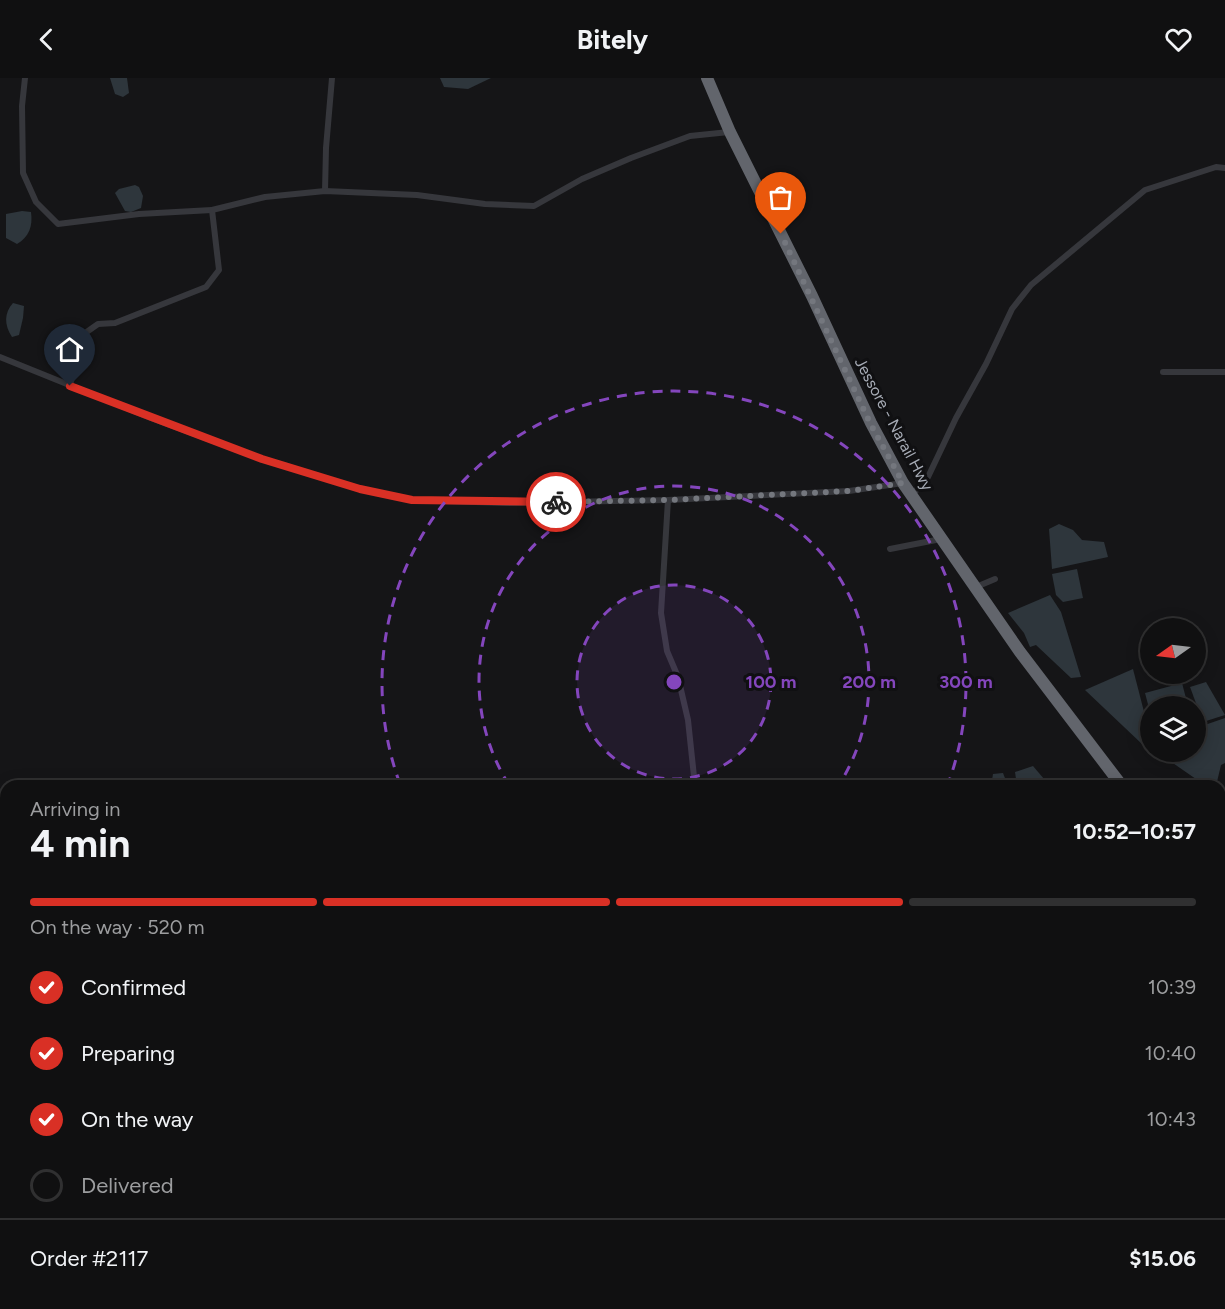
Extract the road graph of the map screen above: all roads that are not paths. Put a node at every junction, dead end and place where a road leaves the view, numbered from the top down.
1 (25, 78) edge
2 (332, 78) edge
3 (707, 78) edge
4 (730, 132) junction
5 (1225, 168) edge
6 (326, 191) junction
7 (212, 210) junction
8 (0, 357) edge
9 (1163, 372) dead end
10 (1225, 372) edge
11 (70, 386) junction
12 (903, 483) junction
13 (912, 496) junction
14 (668, 500) junction
15 (941, 538) junction
16 (890, 549) dead end
17 (995, 579) dead end
18 (975, 588) junction
19 (694, 780) edge
20 (1117, 780) edge

1 - 7 street
2 - 6 street
3 - 4 highway, Jessore - Narail Hwy
4 - 6 street
4 - 12 highway, Jessore - Narail Hwy
5 - 13 street
6 - 7 street
7 - 11 street
8 - 11 street
9 - 10 street
11 - 14 street
12 - 13 highway, Jessore - Narail Hwy
12 - 14 street
13 - 15 highway, Jessore - Narail Hwy
14 - 19 street
15 - 16 street
15 - 18 highway, Jessore - Narail Hwy
17 - 18 street
18 - 20 highway, Jessore - Narail Hwy

